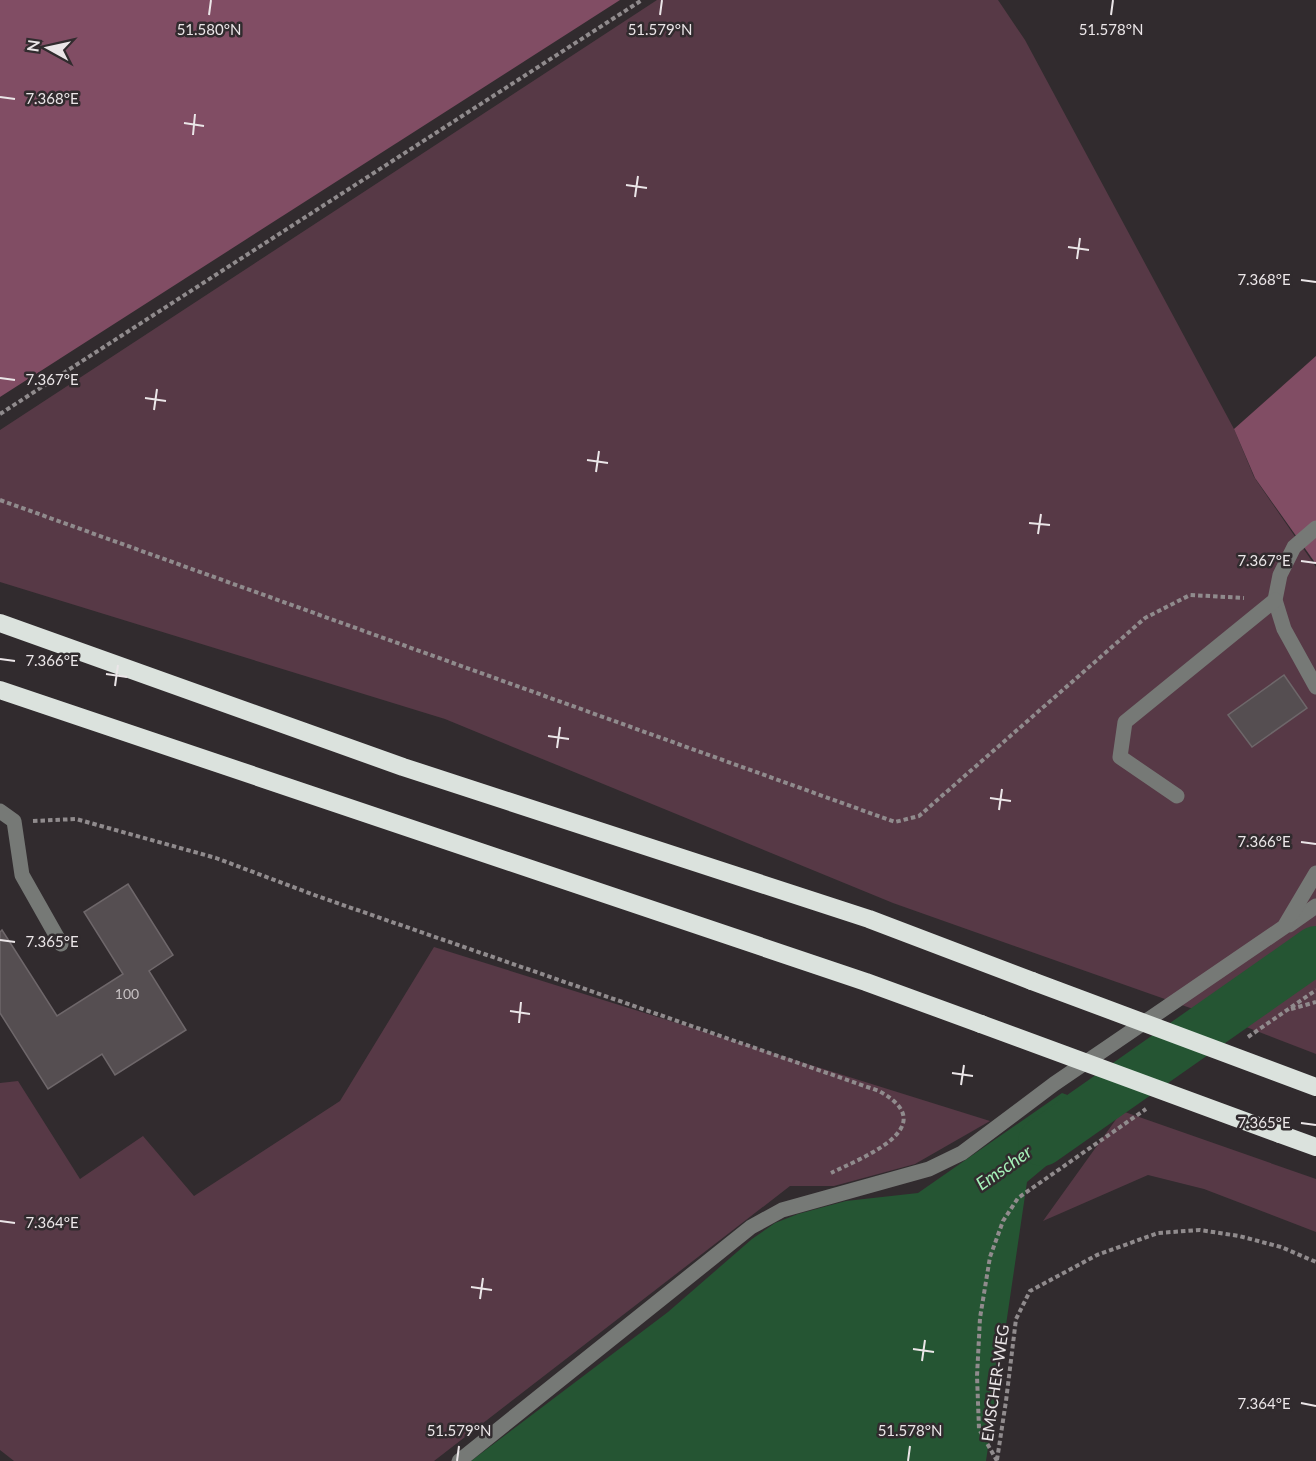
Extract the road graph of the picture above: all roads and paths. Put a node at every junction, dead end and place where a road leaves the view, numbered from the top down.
1 (642, 0) edge
2 (0, 414) edge
3 (0, 500) edge
4 (1316, 528) edge
5 (1275, 600) junction
6 (0, 623) edge
7 (1316, 687) edge
8 (0, 690) edge
9 (1177, 796) dead end
10 (0, 812) edge
11 (15, 821) junction
12 (1316, 873) edge
13 (1316, 906) edge
14 (1284, 927) junction
15 (61, 944) dead end
16 (1316, 990) edge
17 (1316, 1002) edge
18 (1286, 1010) junction
19 (1248, 1037) dead end
20 (1316, 1088) edge
21 (1152, 1104) dead end
22 (1316, 1147) edge
23 (807, 1203) junction
24 (1316, 1262) edge
25 (459, 1461) edge
26 (997, 1461) edge

1 - 2 path
3 - 5 path
4 - 5 lane
5 - 7 lane
5 - 9 lane
6 - 20 highway, bridge
8 - 22 highway, bridge
10 - 11 lane
11 - 15 lane
11 - 23 path
12 - 14 lane
13 - 14 lane
14 - 23 lane
16 - 18 path
17 - 18 path
18 - 19 path
21 - 26 path
23 - 25 lane
24 - 26 path, EMSCHER-WEG

